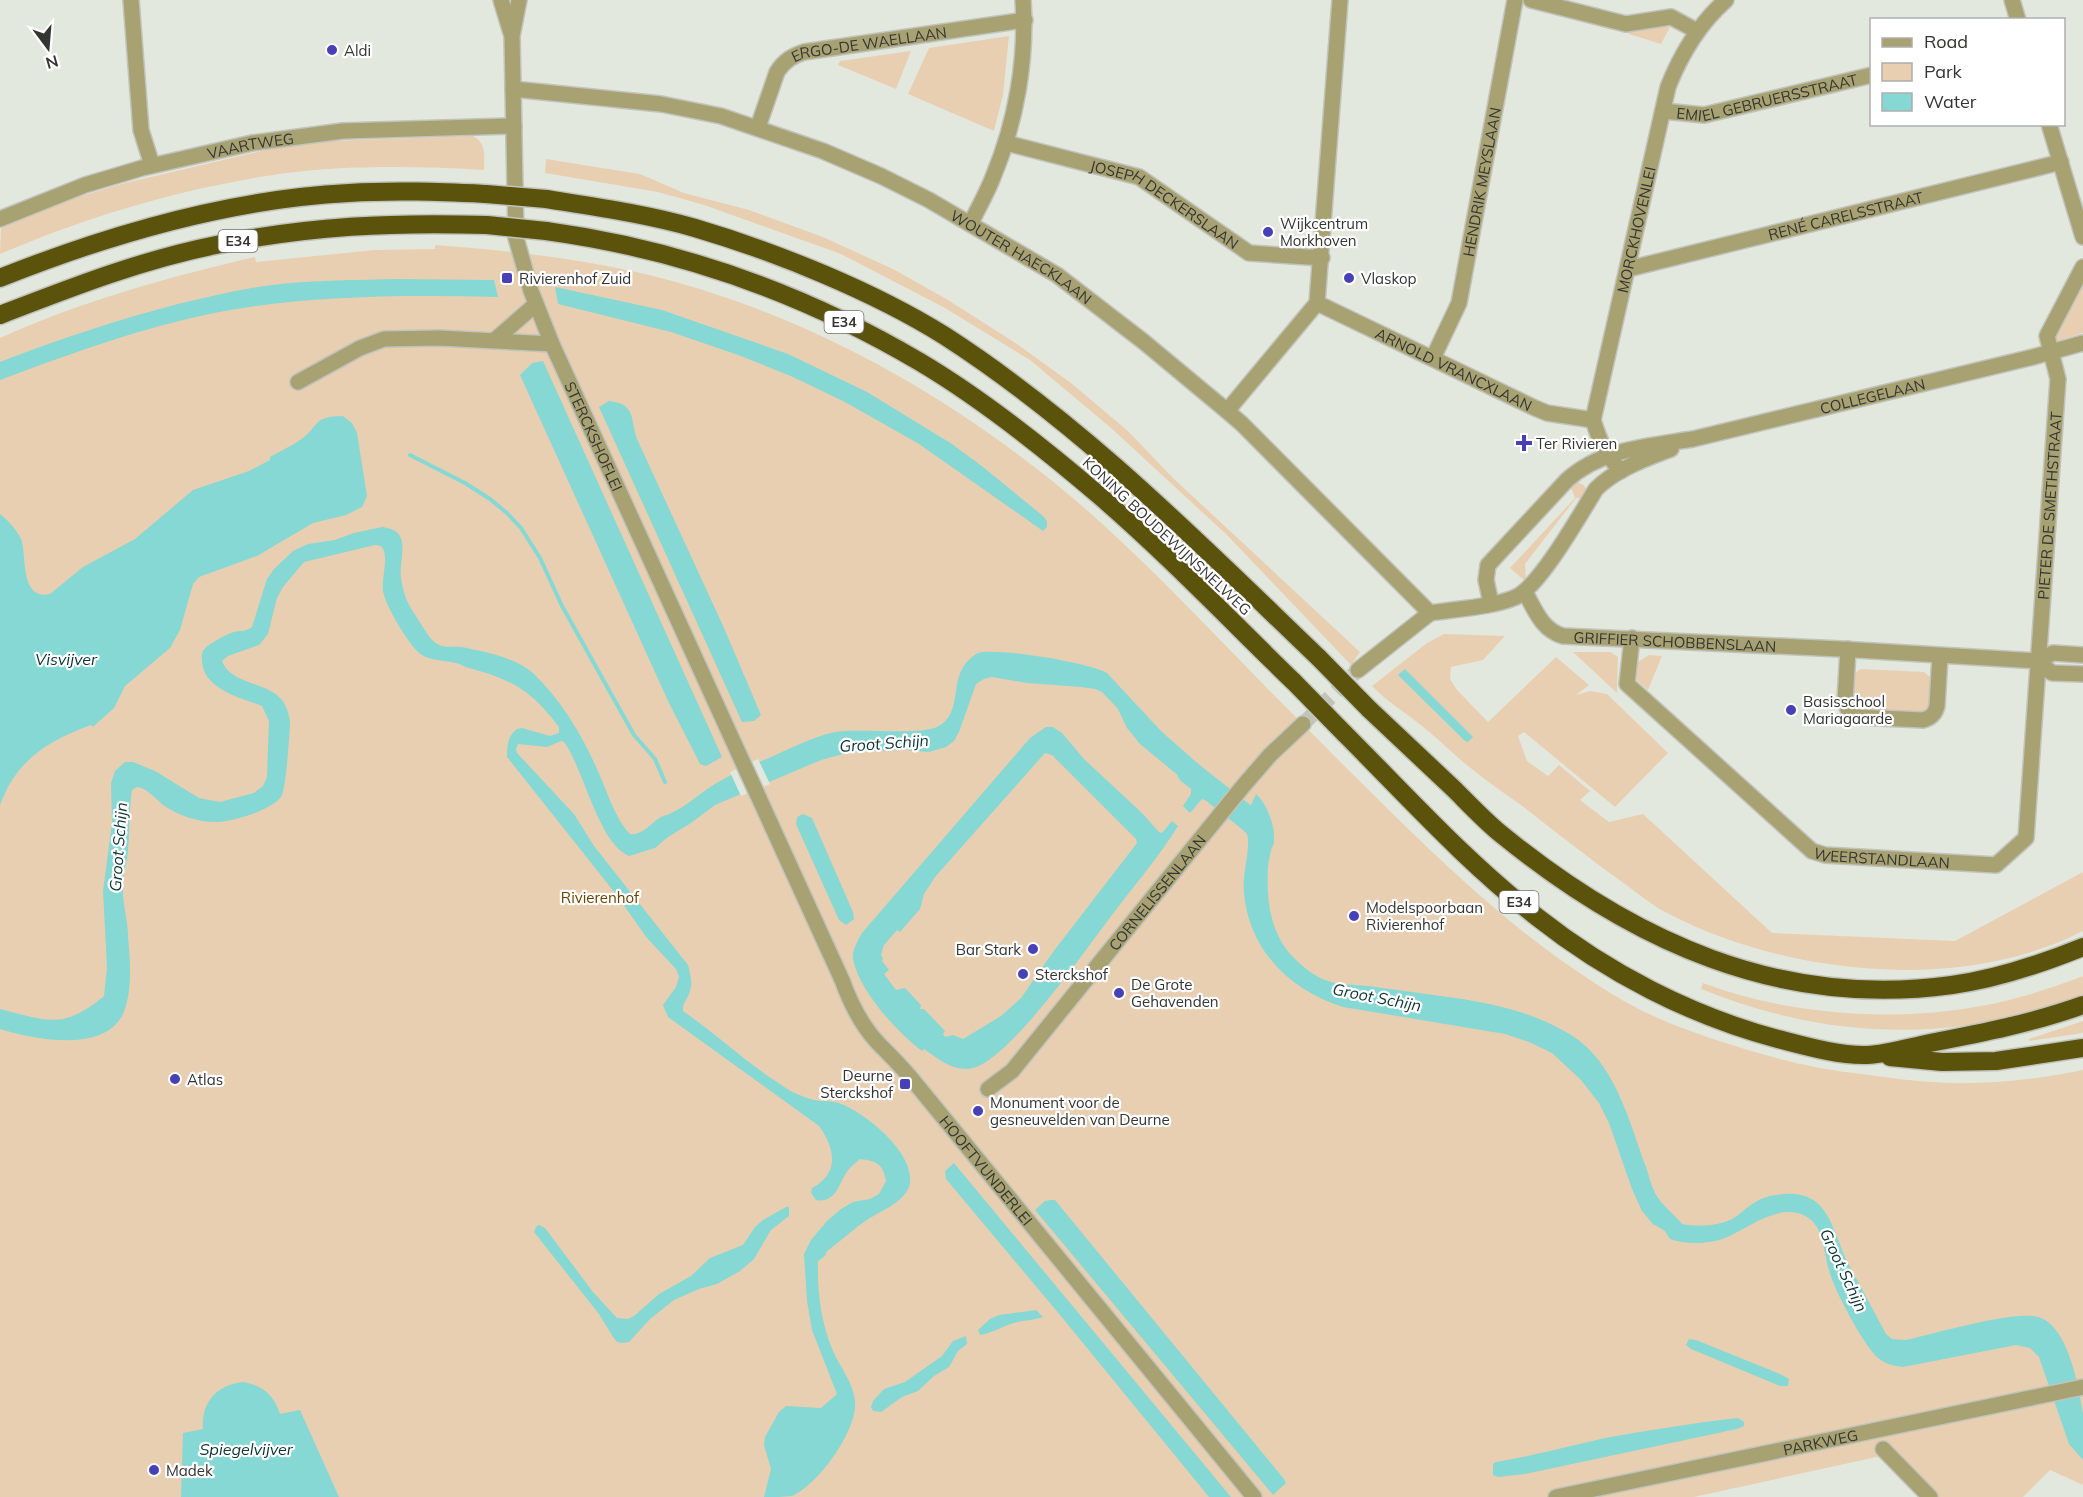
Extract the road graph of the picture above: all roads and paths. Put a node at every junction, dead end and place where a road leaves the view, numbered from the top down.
1 (131, 0) edge
2 (501, 0) edge
3 (519, 0) edge
4 (1027, 0) edge
5 (1340, 0) edge
6 (1515, 0) edge
7 (1531, 0) edge
8 (1726, 0) edge
9 (2012, 0) edge
10 (2017, 18) edge
11 (1025, 20) junction
12 (1697, 31) junction
13 (512, 36) junction
14 (1870, 75) edge
15 (513, 89) junction
16 (1663, 111) junction
17 (514, 126) junction
18 (2050, 126) edge
19 (758, 127) junction
20 (1006, 143) junction
21 (2061, 162) junction
22 (152, 165) junction
23 (0, 219) edge
24 (971, 223) junction
25 (2083, 237) edge
26 (1322, 258) junction
27 (2083, 267) edge
28 (1628, 269) junction
29 (0, 278) edge
30 (1317, 303) junction
31 (536, 304) junction
32 (0, 315) edge
33 (496, 339) junction
34 (2083, 343) edge
35 (552, 344) junction
36 (2051, 352) junction
37 (1433, 358) junction
38 (298, 382) dead end
39 (1227, 411) junction
40 (1593, 420) junction
41 (1693, 439) junction
42 (1607, 456) junction
43 (1621, 471) junction
44 (1525, 592) junction
45 (1491, 603) junction
46 (1430, 613) junction
47 (1632, 638) junction
48 (1848, 649) junction
49 (2083, 655) edge
50 (1940, 656) junction
51 (2038, 661) junction
52 (1358, 670) tunnel mouth
53 (2083, 674) edge
54 (1303, 724) tunnel mouth
55 (766, 813) joint
56 (2083, 947) edge
57 (2083, 1005) edge
58 (2083, 1048) edge
59 (1867, 1055) junction
60 (988, 1089) dead end
61 (2081, 1387) edge
62 (1883, 1449) dead end
63 (1254, 1497) edge
64 (1556, 1497) edge
65 (1930, 1497) edge

1 - 22 street
2 - 13 street, STERCKSHOFLEI
3 - 13 street, STERCKSHOFLEI
4 - 11 street
5 - 26 street
6 - 37 street, HENDRIK MEYSLAAN
7 - 12 street
8 - 12 street, MORCKHOVENLEI
9 - 10 street
11 - 19 street, ERGO-DE WAELLAAN
11 - 20 street
12 - 16 street, MORCKHOVENLEI
13 - 15 street, STERCKSHOFLEI
14 - 16 street, EMIEL GEBRUERSSTRAAT
15 - 17 street, STERCKSHOFLEI
15 - 19 street, WOUTER HAECKLAAN
16 - 28 street, MORCKHOVENLEI
17 - 22 street, VAARTWEG
17 - 31 street, STERCKSHOFLEI
18 - 21 street
19 - 24 street, WOUTER HAECKLAAN
20 - 24 street
20 - 26 street, JOSEPH DECKERSLAAN
21 - 25 street
21 - 28 street, RENÉ CARELSSTRAAT
22 - 23 street, VAARTWEG
24 - 39 street, WOUTER HAECKLAAN
26 - 30 street
27 - 36 street
28 - 40 street, MORCKHOVENLEI
29 - 56 highway, KONING BOUDEWIJNSNELWEG / E34, bridge
30 - 37 street, ARNOLD VRANCXLAAN
30 - 39 street
31 - 33 street
31 - 35 street, STERCKSHOFLEI
32 - 59 highway, KONING BOUDEWIJNSNELWEG / E34, bridge
33 - 35 street
33 - 38 street
34 - 36 street, COLLEGELAAN
35 - 55 street, STERCKSHOFLEI
36 - 41 street, COLLEGELAAN
36 - 51 street, PIETER DE SMETHSTRAAT
37 - 40 street, ARNOLD VRANCXLAAN
39 - 46 street, WOUTER HAECKLAAN
40 - 42 street
41 - 42 street, COLLEGELAAN
41 - 43 street, COLLEGELAAN
42 - 43 street
42 - 45 street, COLLEGELAAN
43 - 44 street, COLLEGELAAN
44 - 45 street
44 - 47 street, GRIFFIER SCHOBBENSLAAN
45 - 46 street
46 - 52 street
47 - 48 street, GRIFFIER SCHOBBENSLAAN
47 - 51 street, WEERSTANDLAAN
48 - 50 street, GRIFFIER SCHOBBENSLAAN
48 - 50 street
49 - 51 street, GRIFFIER SCHOBBENSLAAN
50 - 51 street, GRIFFIER SCHOBBENSLAAN
51 - 53 street, GRIFFIER SCHOBBENSLAAN
54 - 60 street, CORNELISSENLAAN
55 - 63 street, HOOFTVUNDERLEI
57 - 59 highway, KONING BOUDEWIJNSNELWEG / E34
58 - 59 highway
61 - 64 street, PARKWEG
62 - 65 street

